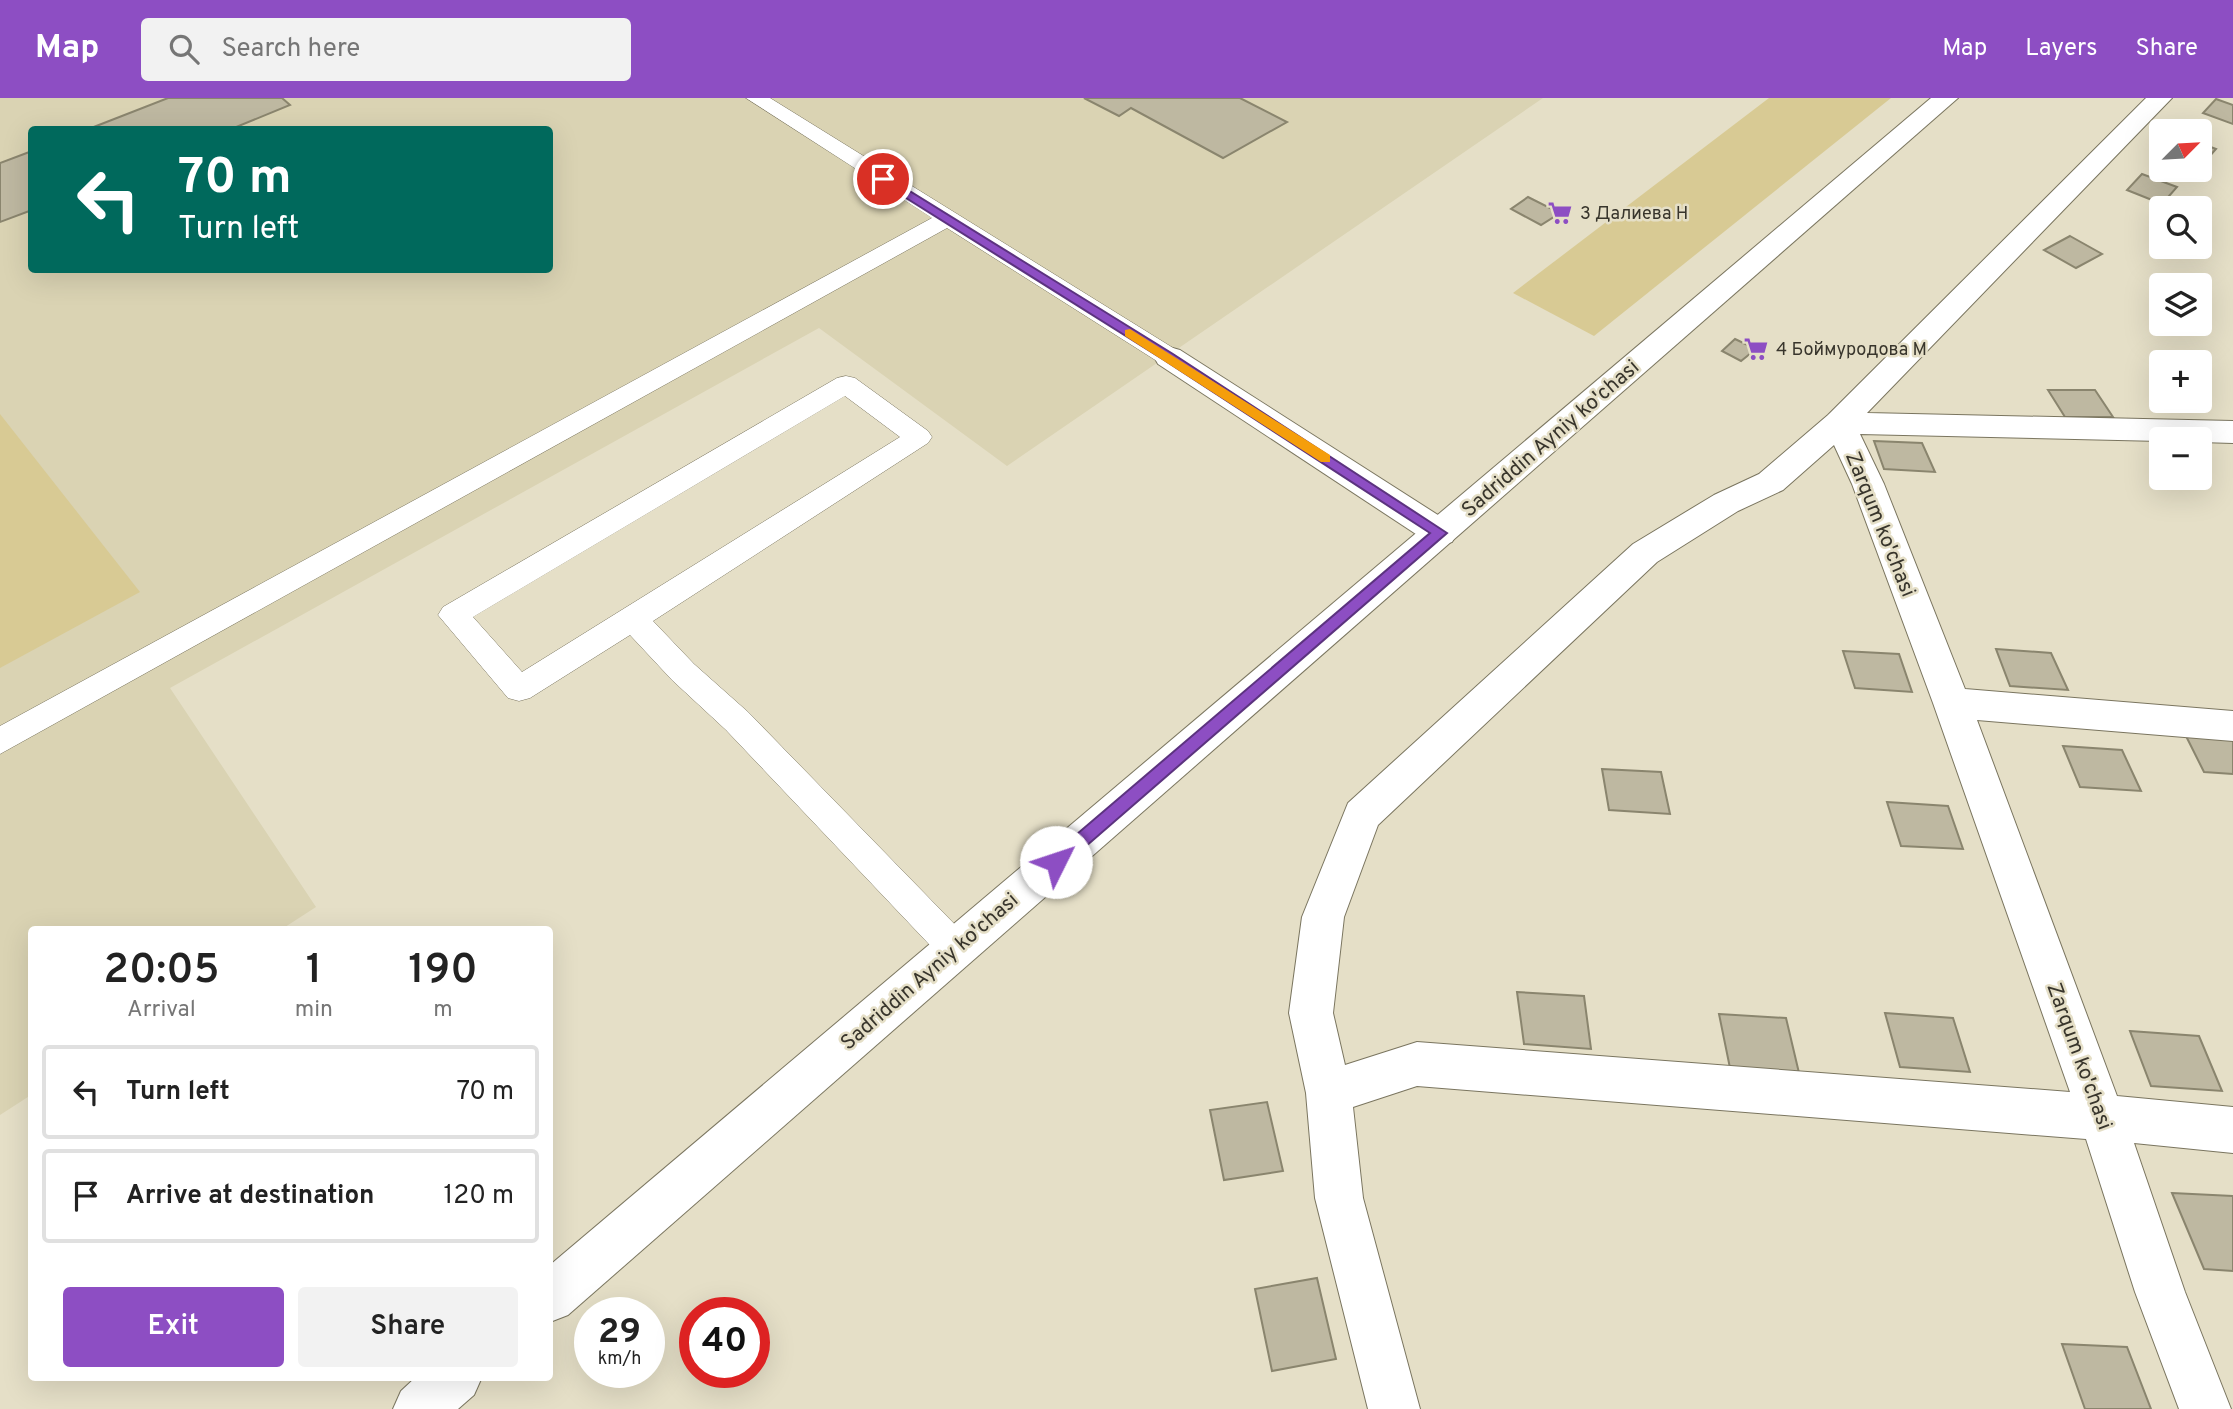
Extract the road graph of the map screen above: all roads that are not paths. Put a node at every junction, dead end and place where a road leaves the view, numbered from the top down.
1 (756, 98) edge
2 (1945, 98) edge
3 (2160, 98) edge
4 (947, 219) junction
5 (1169, 357) joint
6 (1839, 424) junction
7 (2233, 432) edge
8 (1440, 533) junction
9 (633, 619) junction
10 (1952, 703) junction
11 (2233, 726) edge
12 (0, 741) edge
13 (956, 948) junction
14 (1329, 1093) junction
15 (2102, 1116) junction
16 (2233, 1130) edge
17 (553, 1294) edge
18 (451, 1381) edge
19 (419, 1409) edge
20 (1395, 1409) edge
21 (2206, 1409) edge

1 - 4 lane
2 - 8 street, Sadriddin Ayniy ko'chasi
3 - 6 street
4 - 5 lane
4 - 12 lane
5 - 8 street
6 - 7 street
6 - 10 street, Zarqum ko'chasi
6 - 14 street
8 - 13 street, Sadriddin Ayniy ko'chasi
9 - 9 lane
9 - 13 lane
10 - 11 street
10 - 15 street, Zarqum ko'chasi
13 - 17 street, Sadriddin Ayniy ko'chasi
14 - 15 street
14 - 20 street
15 - 16 street
15 - 21 street, Zarqum ko'chasi
18 - 19 street

